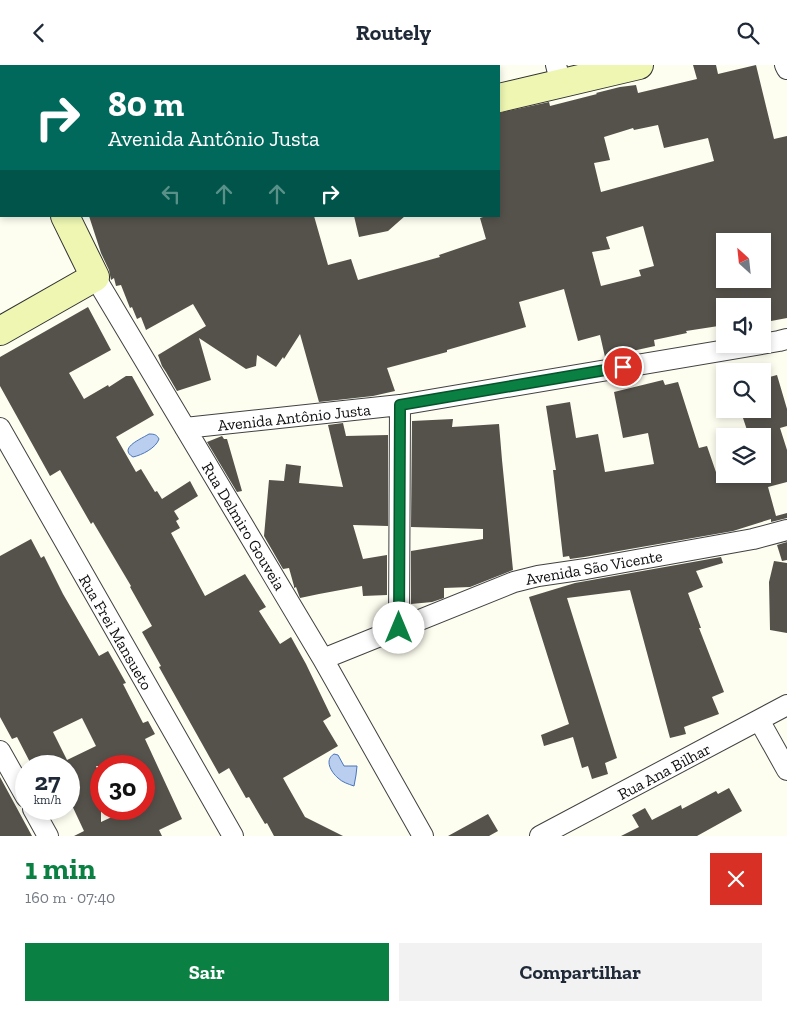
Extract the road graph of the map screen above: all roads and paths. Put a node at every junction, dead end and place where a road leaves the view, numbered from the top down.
1 (639, 65) edge
2 (784, 65) edge
3 (787, 69) edge
4 (558, 74) edge
5 (500, 98) edge
6 (65, 217) edge
7 (95, 277) junction
8 (0, 331) edge
9 (787, 339) edge
10 (400, 405) junction
11 (0, 428) edge
12 (185, 429) junction
13 (787, 530) edge
14 (399, 628) junction
15 (323, 659) junction
16 (787, 705) edge
17 (759, 720) junction
18 (0, 751) edge
19 (787, 770) edge
20 (15, 778) edge
21 (39, 820) edge
22 (48, 836) edge
23 (233, 836) edge
24 (423, 836) edge
25 (540, 836) edge

1 - 4 street
2 - 3 street
4 - 5 street
6 - 7 street, Rua Delmiro Gouveia
7 - 8 street
7 - 12 street, Rua Delmiro Gouveia
9 - 10 street, Avenida Antônio Justa
10 - 12 street, Avenida Antônio Justa
10 - 14 street
11 - 23 street, Rua Frei Mansueto
12 - 15 street, Rua Delmiro Gouveia
13 - 14 street, Avenida São Vicente
14 - 15 street, Avenida São Vicente
15 - 24 street, Rua Delmiro Gouveia
16 - 17 street, Rua Ana Bilhar
17 - 19 street
17 - 25 street, Rua Ana Bilhar
18 - 20 street
21 - 22 street

